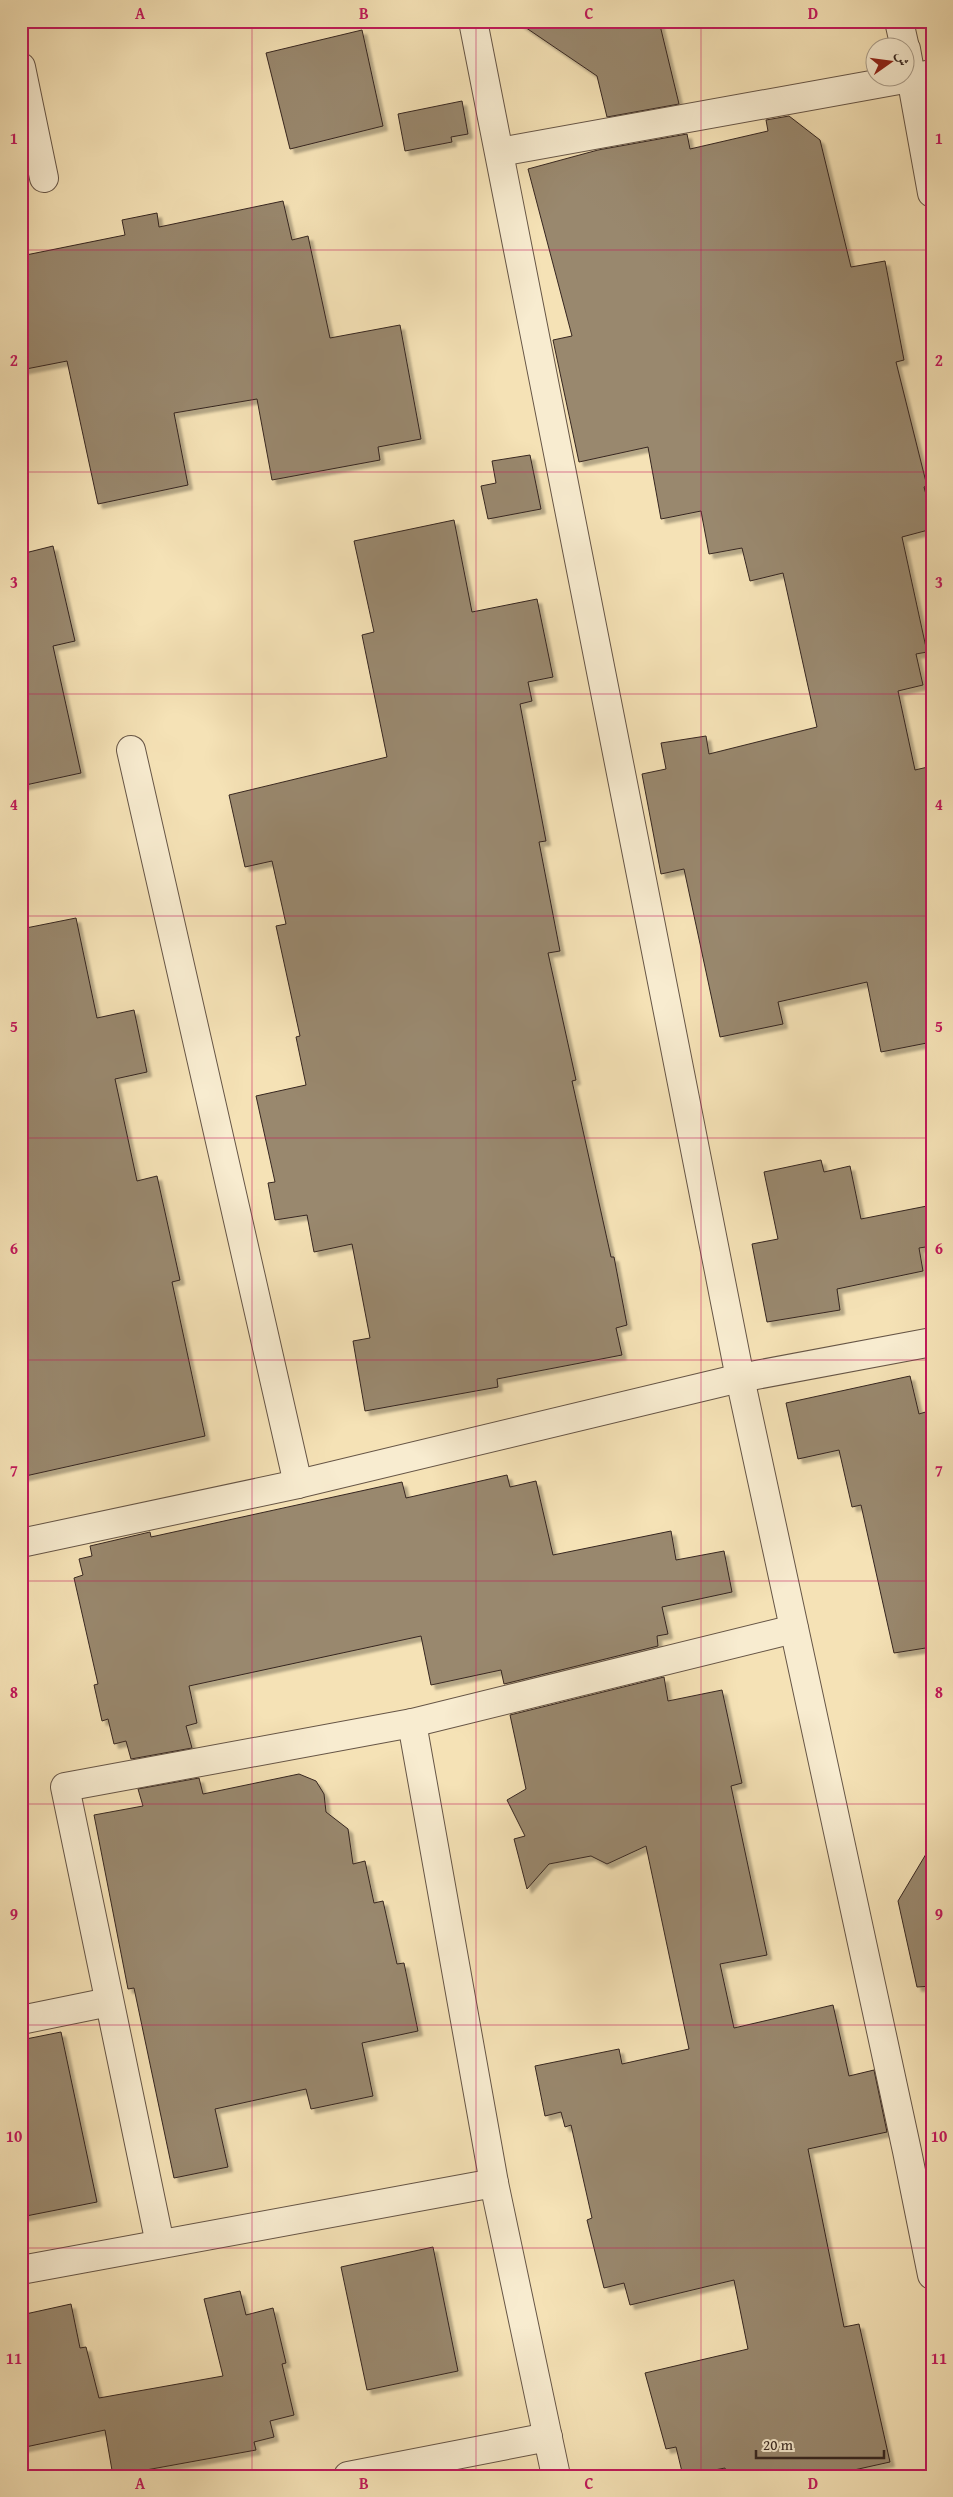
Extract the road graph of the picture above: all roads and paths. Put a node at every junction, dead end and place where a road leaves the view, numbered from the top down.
1 (473, 21) edge
2 (899, 21) edge
3 (903, 38) edge
4 (21, 67) edge
5 (922, 75) edge
6 (500, 152) junction
7 (44, 178) dead end
8 (932, 193) edge
9 (131, 750) dead end
10 (932, 1342) edge
11 (740, 1378) junction
12 (298, 1484) junction
13 (21, 1543) edge
14 (794, 1629) junction
15 (412, 1723) junction
16 (109, 2002) junction
17 (21, 2020) edge
18 (494, 2183) junction
19 (160, 2244) junction
20 (21, 2270) edge
21 (932, 2276) edge
22 (548, 2437) junction
23 (348, 2476) edge
24 (556, 2476) edge

1 - 6 street
2 - 3 street
4 - 7 street
5 - 6 street
5 - 8 street
6 - 11 street
9 - 12 street
10 - 11 street
11 - 12 street
11 - 14 street
12 - 13 street
14 - 15 street
14 - 21 street
15 - 16 street
15 - 18 street
16 - 17 street
16 - 19 street
18 - 19 street
18 - 22 street
19 - 20 street
22 - 23 street
22 - 24 street

